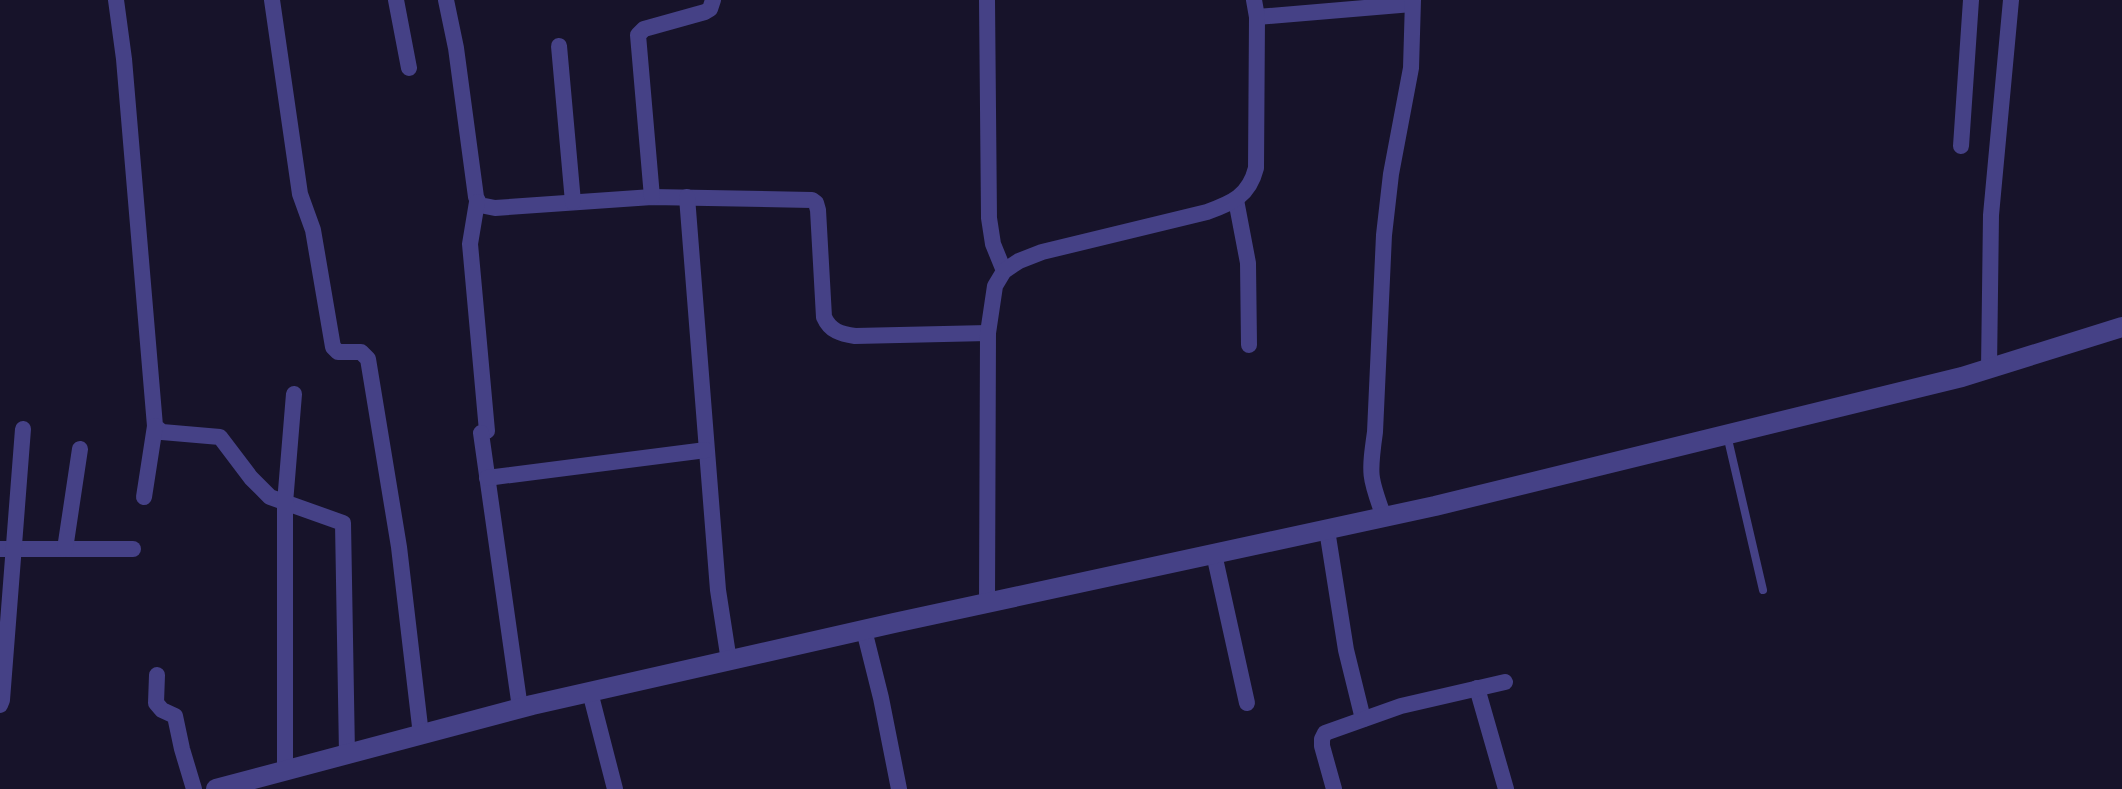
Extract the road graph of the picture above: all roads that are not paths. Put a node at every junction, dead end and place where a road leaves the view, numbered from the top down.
1 (116, 0) edge
2 (272, 0) edge
3 (396, 0) edge
4 (446, 0) edge
5 (713, 0) edge
6 (987, 0) edge
7 (1254, 0) edge
8 (1971, 0) edge
9 (2011, 0) edge
10 (1412, 2) edge
11 (1257, 17) junction
12 (559, 46) dead end
13 (409, 68) dead end
14 (1961, 146) dead end
15 (652, 197) junction
16 (687, 197) junction
17 (1236, 200) junction
18 (477, 202) junction
19 (573, 202) junction
20 (1004, 271) junction
21 (2122, 327) edge
22 (988, 333) junction
23 (1249, 345) dead end
24 (1989, 369) junction
25 (294, 394) dead end
26 (155, 426) junction
27 (23, 429) dead end
28 (1727, 435) junction
29 (80, 449) dead end
30 (706, 450) junction
31 (487, 478) junction
32 (144, 497) dead end
33 (285, 503) junction
34 (1384, 517) junction
35 (1327, 530) junction
36 (7, 549) edge
37 (65, 549) junction
38 (133, 549) dead end
39 (1214, 554) junction
40 (1763, 590) dead end
41 (987, 603) junction
42 (864, 630) junction
43 (729, 661) junction
44 (157, 675) dead end
45 (1505, 682) dead end
46 (1477, 688) junction
47 (590, 692) junction
48 (1247, 703) dead end
49 (0, 705) edge
50 (520, 708) junction
51 (1363, 719) junction
52 (421, 735) junction
53 (347, 754) junction
54 (285, 770) junction
55 (194, 789) edge
56 (216, 789) edge
57 (615, 789) edge
58 (899, 789) edge
59 (1334, 789) edge
60 (1506, 789) edge

1 - 26 street
2 - 52 street
3 - 13 street
4 - 18 street
5 - 15 street
6 - 20 street
7 - 11 street
8 - 14 street
9 - 24 street
10 - 11 street
10 - 34 street
11 - 17 street
12 - 19 street
15 - 16 street
15 - 19 street
16 - 22 street
16 - 30 street
17 - 20 street
17 - 23 street
18 - 19 street
18 - 31 street
20 - 22 street
21 - 24 street
22 - 41 street
24 - 28 street
25 - 33 street
26 - 32 street
26 - 33 street
27 - 36 street
28 - 34 street
28 - 40 lane
29 - 37 street
30 - 31 street
30 - 43 street
31 - 50 street
33 - 53 street
33 - 54 street
34 - 35 street
35 - 39 street
35 - 51 street
36 - 37 street
36 - 49 street
37 - 38 street
39 - 41 street
39 - 48 street
41 - 42 street
42 - 43 street
42 - 58 street
43 - 47 street
44 - 55 street
45 - 46 street
46 - 51 street
46 - 60 street
47 - 50 street
47 - 57 street
50 - 52 street
51 - 59 street
52 - 53 street
53 - 54 street
54 - 56 street

